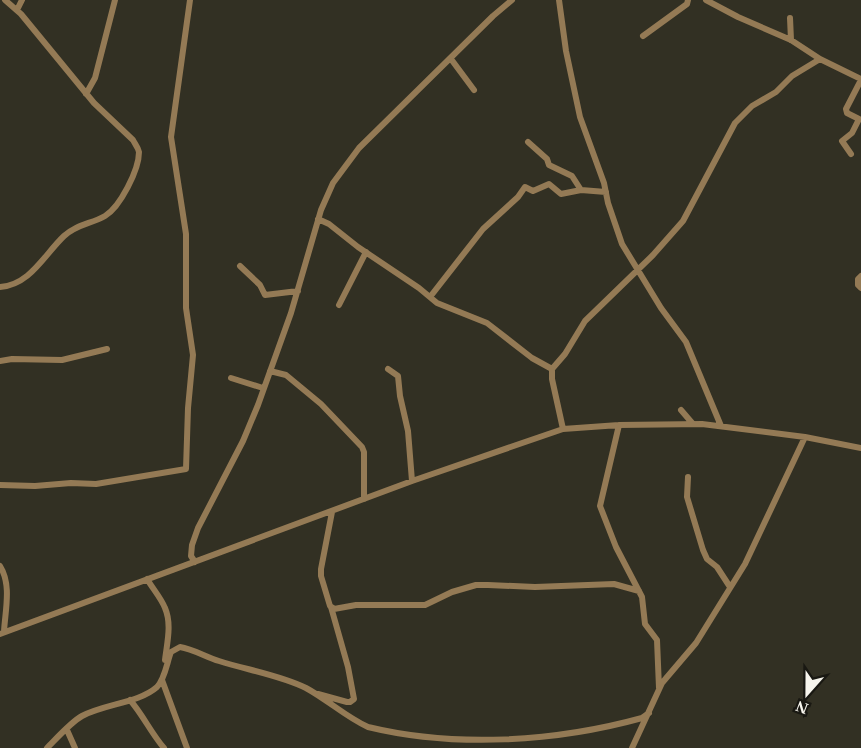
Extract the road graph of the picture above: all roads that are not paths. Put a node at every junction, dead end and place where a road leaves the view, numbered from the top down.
1 (5, 0) edge
2 (22, 0) edge
3 (115, 0) edge
4 (190, 0) edge
5 (512, 0) edge
6 (559, 0) edge
7 (688, 0) edge
8 (706, 0) edge
9 (17, 10) junction
10 (790, 18) dead end
11 (643, 36) dead end
12 (790, 40) junction
13 (451, 59) junction
14 (820, 59) junction
15 (861, 80) edge
16 (474, 90) dead end
17 (86, 94) junction
18 (528, 142) dead end
19 (852, 154) dead end
20 (581, 190) junction
21 (606, 192) junction
22 (318, 219) junction
23 (366, 252) junction
24 (240, 266) dead end
25 (637, 269) junction
26 (861, 276) edge
27 (0, 287) edge
28 (861, 288) edge
29 (298, 291) junction
30 (430, 297) junction
31 (339, 304) dead end
32 (107, 349) dead end
33 (0, 361) edge
34 (388, 369) dead end
35 (552, 369) junction
36 (270, 371) junction
37 (231, 378) dead end
38 (263, 388) junction
39 (681, 410) dead end
40 (693, 424) junction
41 (619, 425) junction
42 (721, 426) junction
43 (563, 429) junction
44 (805, 436) junction
45 (861, 448) edge
46 (688, 477) dead end
47 (412, 481) junction
48 (0, 485) edge
49 (364, 499) junction
50 (332, 512) junction
51 (195, 562) junction
52 (0, 566) edge
53 (147, 579) junction
54 (730, 587) junction
55 (639, 591) junction
56 (330, 606) junction
57 (2, 633) edge
58 (169, 649) junction
59 (162, 680) junction
60 (659, 689) junction
61 (314, 694) junction
62 (130, 700) junction
63 (649, 713) junction
64 (67, 730) junction
65 (47, 748) edge
66 (75, 748) edge
67 (164, 748) edge
68 (187, 748) edge
69 (632, 748) edge

1 - 9 street
2 - 9 street
3 - 17 street
4 - 48 street
5 - 13 street
6 - 21 street
7 - 11 street
8 - 12 street
9 - 17 street
10 - 12 street
12 - 14 street
13 - 16 street
13 - 22 street
14 - 15 street
14 - 25 street
15 - 19 street
17 - 27 street
18 - 20 street
20 - 21 street
20 - 30 street
21 - 25 street
22 - 23 street
22 - 29 street
23 - 30 street
23 - 31 street
24 - 29 street
25 - 35 street
25 - 42 street
26 - 28 street
29 - 36 street
30 - 35 street
32 - 33 street
34 - 47 street
35 - 43 street
36 - 38 street
36 - 49 street
37 - 38 street
38 - 51 street
39 - 40 street
40 - 41 street
40 - 42 street
41 - 43 street
41 - 55 street
42 - 44 street
43 - 47 street
44 - 45 street
44 - 54 street
46 - 54 street
47 - 49 street
49 - 50 street
50 - 51 street
50 - 56 street
51 - 53 street
52 - 57 street
53 - 57 street
53 - 58 street
54 - 60 street
55 - 56 street
55 - 60 street
56 - 61 street
58 - 59 street
58 - 61 street
59 - 62 street
59 - 68 street
60 - 63 street
61 - 63 street
62 - 64 street
62 - 67 street
63 - 69 street
64 - 65 street
64 - 66 street

